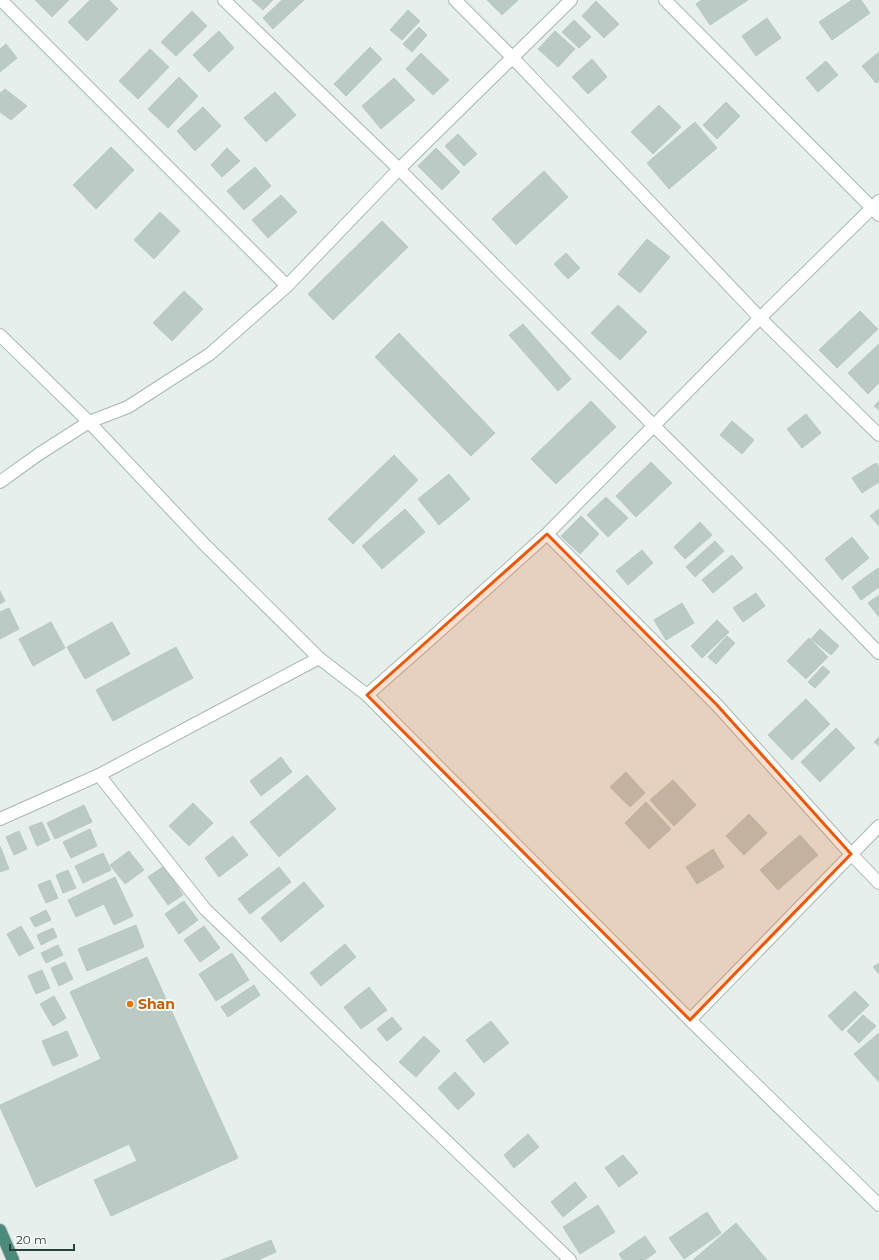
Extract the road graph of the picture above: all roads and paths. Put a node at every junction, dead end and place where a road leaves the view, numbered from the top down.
1 (1, 0) edge
2 (224, 0) edge
3 (454, 0) edge
4 (571, 0) edge
5 (665, 0) edge
6 (512, 58) junction
7 (399, 169) junction
8 (877, 208) edge
9 (287, 286) junction
10 (760, 318) junction
11 (0, 335) edge
12 (89, 422) junction
13 (654, 426) junction
14 (879, 435) edge
15 (0, 482) edge
16 (547, 534) junction
17 (879, 653) edge
18 (319, 658) junction
19 (367, 695) junction
20 (99, 775) junction
21 (0, 819) edge
22 (879, 826) edge
23 (851, 854) junction
24 (879, 883) edge
25 (690, 1020) junction
26 (879, 1205) edge
27 (0, 1230) edge
28 (13, 1260) edge
29 (570, 1260) edge

1 - 9 street
2 - 7 street
3 - 6 street
4 - 6 street
5 - 8 street
6 - 7 street
6 - 10 street
7 - 9 street
7 - 13 street
8 - 10 street
9 - 12 street
10 - 13 street
10 - 14 street
11 - 12 street
12 - 15 street
12 - 18 street
13 - 16 street
13 - 17 street
16 - 19 street
16 - 23 street
18 - 19 street
18 - 20 street
19 - 25 street
20 - 21 street
20 - 29 street
22 - 23 street
23 - 24 street
23 - 25 street
25 - 26 street
27 - 28 highway

